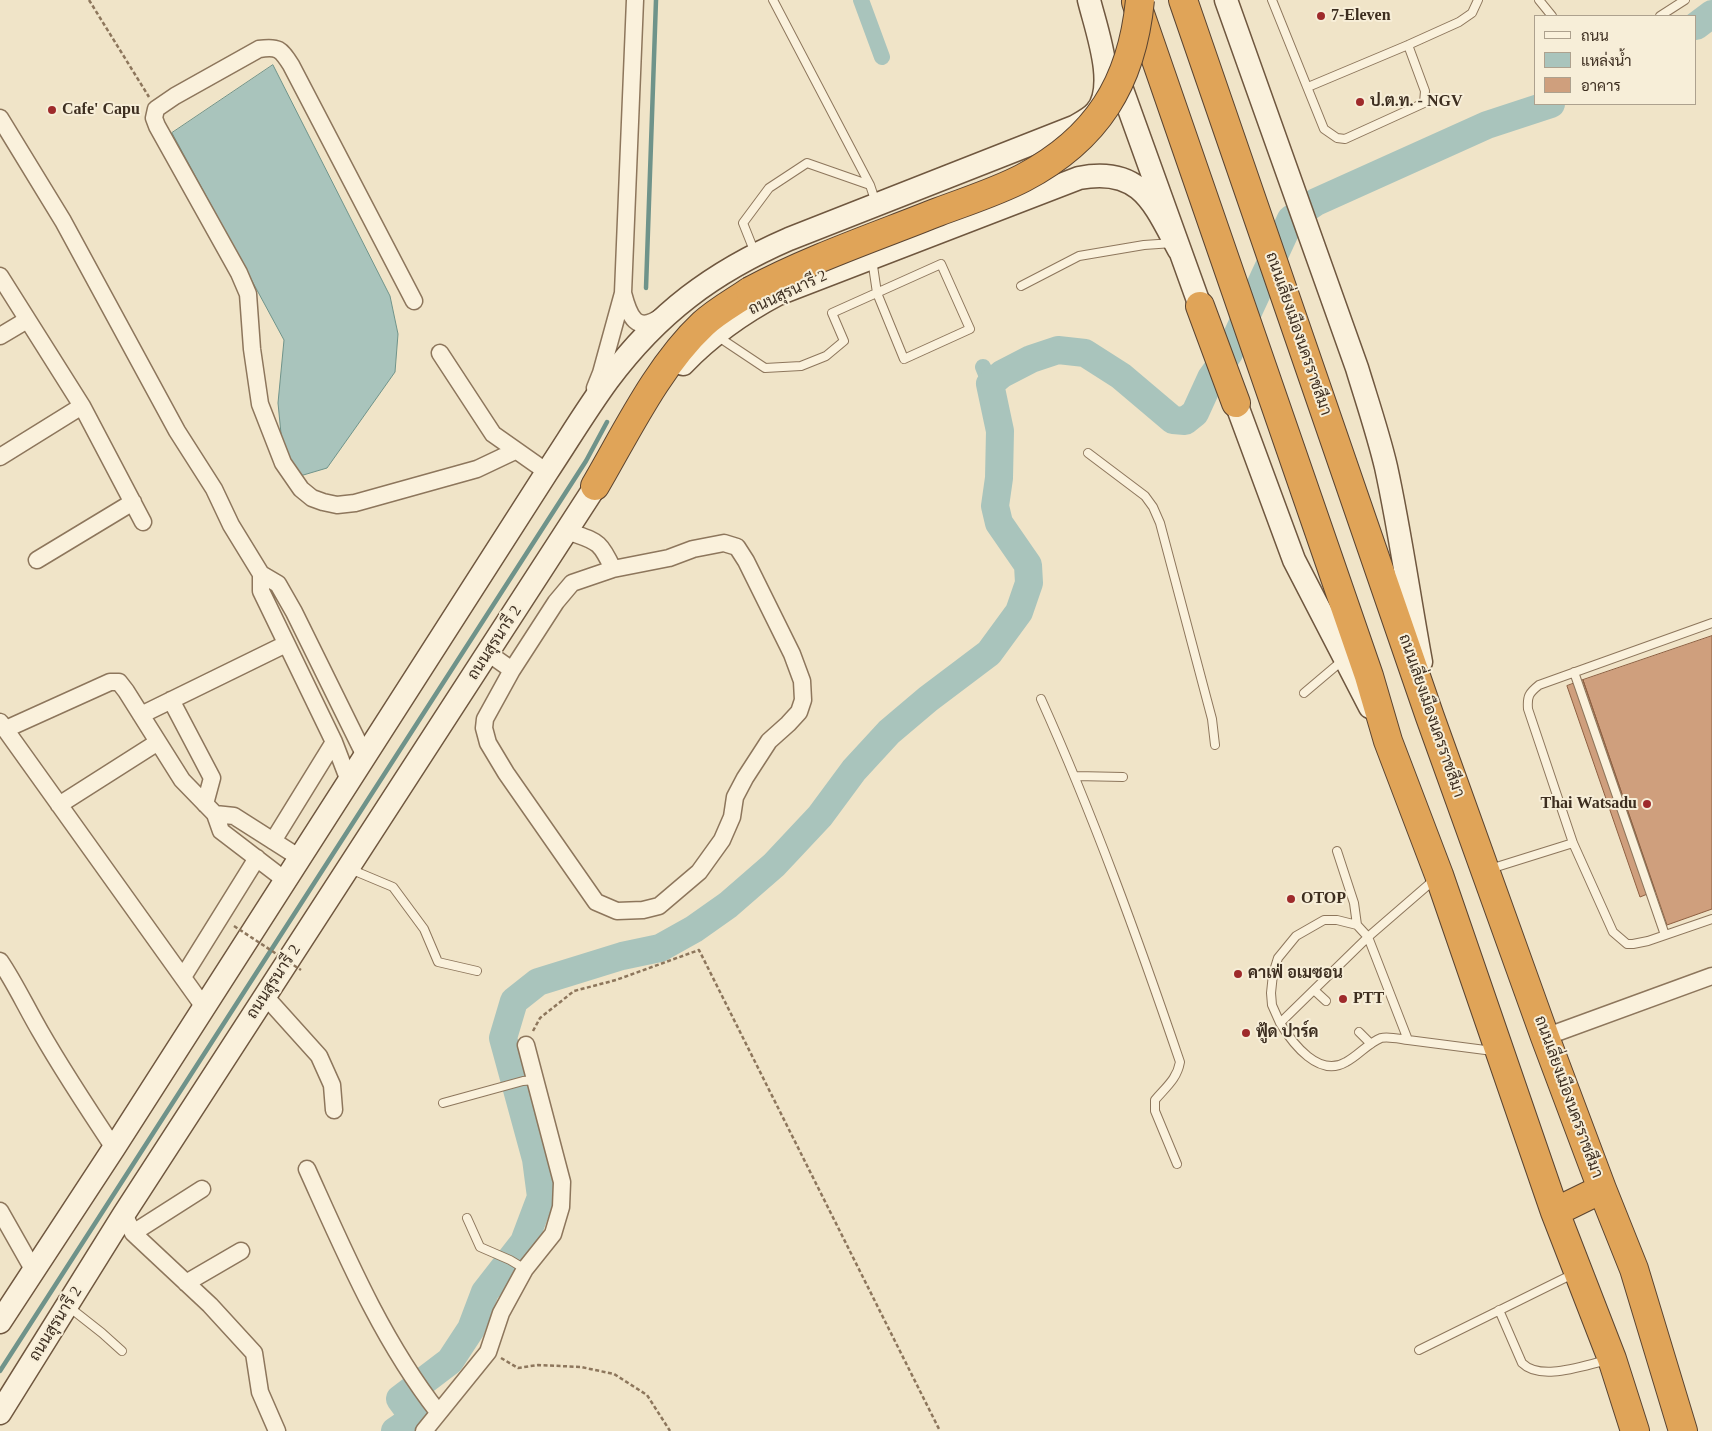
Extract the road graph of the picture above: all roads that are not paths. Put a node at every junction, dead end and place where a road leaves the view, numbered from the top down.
1 (635, 0) edge
2 (773, 0) edge
3 (1090, 0) edge
4 (1135, 0) edge
5 (1140, 0) edge
6 (1182, 0) edge
7 (1226, 0) edge
8 (1272, 0) edge
9 (1478, 0) edge
10 (1539, 0) edge
11 (1685, 0) edge
12 (1551, 15) edge
13 (1662, 15) edge
14 (1408, 45) junction
15 (1308, 87) junction
16 (0, 119) edge
17 (929, 184) junction
18 (873, 195) junction
19 (947, 228) junction
20 (1177, 246) junction
21 (755, 253) junction
22 (872, 257) junction
23 (0, 276) edge
24 (1021, 286) dead end
25 (623, 293) junction
26 (877, 294) junction
27 (683, 300) junction
28 (414, 301) dead end
29 (1200, 306) joint
30 (27, 320) junction
31 (715, 334) junction
32 (0, 336) edge
33 (440, 353) dead end
34 (1236, 403) joint
35 (82, 406) junction
36 (581, 420) junction
37 (515, 451) junction
38 (1088, 453) dead end
39 (0, 457) edge
40 (547, 472) junction
41 (595, 486) junction
42 (133, 502) junction
43 (144, 522) dead end
44 (567, 531) junction
45 (37, 560) dead end
46 (612, 569) junction
47 (261, 574) junction
48 (1712, 623) edge
49 (286, 644) junction
50 (488, 653) junction
51 (1344, 658) junction
52 (512, 670) junction
53 (1574, 672) junction
54 (1304, 694) dead end
55 (1041, 698) dead end
56 (171, 700) junction
57 (141, 715) junction
58 (1430, 717) junction
59 (3, 725) edge
60 (1388, 741) junction
61 (158, 742) junction
62 (334, 742) junction
63 (1214, 745) dead end
64 (365, 756) junction
65 (1076, 776) junction
66 (1123, 777) dead end
67 (349, 780) junction
68 (60, 805) junction
69 (210, 809) junction
70 (273, 841) junction
71 (1573, 843) junction
72 (1337, 851) dead end
73 (256, 858) junction
74 (300, 858) junction
75 (348, 868) junction
76 (1486, 870) junction
77 (1440, 875) junction
78 (285, 880) junction
79 (1712, 919) edge
80 (1357, 925) junction
81 (1665, 935) junction
82 (1368, 937) junction
83 (0, 960) edge
84 (477, 971) dead end
85 (1712, 976) edge
86 (183, 977) junction
87 (1314, 990) junction
88 (265, 996) junction
89 (1326, 1001) dead end
90 (204, 1007) junction
91 (1280, 1024) junction
92 (1359, 1032) dead end
93 (1545, 1037) junction
94 (1408, 1040) junction
95 (1371, 1044) junction
96 (526, 1046) road end
97 (1500, 1052) junction
98 (529, 1080) junction
99 (443, 1103) dead end
100 (334, 1110) dead end
101 (114, 1148) junction
102 (1177, 1164) dead end
103 (307, 1169) dead end
104 (1602, 1188) junction
105 (202, 1189) dead end
106 (0, 1211) edge
107 (1555, 1212) junction
108 (467, 1218) dead end
109 (129, 1224) junction
110 (241, 1251) dead end
111 (525, 1269) junction
112 (34, 1271) junction
113 (1579, 1271) junction
114 (186, 1283) junction
115 (67, 1306) junction
116 (1499, 1310) junction
117 (0, 1322) edge
118 (1420, 1350) dead end
119 (122, 1351) dead end
120 (1612, 1359) junction
121 (438, 1412) junction
122 (0, 1413) edge
123 (277, 1431) edge
124 (424, 1431) edge
125 (1635, 1431) edge
126 (1683, 1431) edge

1 - 25 street
2 - 18 lane
3 - 17 main road
3 - 20 main road
4 - 60 highway
5 - 41 highway, bridge
6 - 58 highway, ถนนเลี่ยงเมืองนครราชสีมา
7 - 58 main road
8 - 15 lane
9 - 14 lane
10 - 12 lane
11 - 13 lane
14 - 15 lane
14 - 15 lane
16 - 47 street
17 - 18 main road
17 - 19 main road
18 - 21 main road
18 - 21 lane
19 - 20 main road, ถนนสุรนารี 2
19 - 22 main road, ถนนสุรนารี 2
20 - 24 lane
20 - 29 main road
21 - 27 main road
22 - 26 lane
22 - 31 main road, ถนนสุรนารี 2
23 - 30 street
25 - 27 street
25 - 36 street
26 - 26 lane
26 - 31 lane
27 - 36 main road
28 - 37 street
29 - 34 highway
30 - 32 street
30 - 35 street
31 - 41 main road, ถนนสุรนารี 2
33 - 37 street
34 - 51 main road
35 - 39 street
35 - 42 street
36 - 40 main road
37 - 40 street
38 - 63 lane
40 - 64 main road
41 - 44 main road, ถนนสุรนารี 2
42 - 43 street
42 - 45 street
44 - 46 street
44 - 50 main road, ถนนสุรนารี 2
46 - 52 street
46 - 52 street
47 - 49 street
47 - 64 street
48 - 53 lane
49 - 56 street
49 - 62 street
50 - 52 street
50 - 75 main road, ถนนสุรนารี 2
51 - 54 lane
51 - 60 main road
53 - 71 lane
53 - 81 lane
55 - 65 lane
56 - 57 street
56 - 69 street
57 - 59 street
57 - 61 street
58 - 76 highway, ถนนเลี่ยงเมืองนครราชสีมา
59 - 68 street
60 - 77 highway
61 - 68 street
61 - 69 street
62 - 67 street
62 - 70 street
64 - 67 main road
65 - 66 lane
65 - 102 lane
67 - 74 main road
68 - 86 street
69 - 70 street
69 - 73 street
70 - 74 street
71 - 76 lane
71 - 81 lane
72 - 80 lane
73 - 78 street
73 - 86 street
74 - 78 main road
75 - 84 lane
75 - 88 main road, ถนนสุรนารี 2
76 - 93 highway, ถนนเลี่ยงเมืองนครราชสีมา
77 - 82 lane
77 - 97 highway
78 - 90 main road
79 - 81 lane
80 - 82 lane
80 - 91 lane
82 - 87 lane
82 - 94 lane
83 - 101 street
85 - 93 street
86 - 90 street
87 - 89 lane
87 - 91 lane
88 - 100 street
88 - 109 main road, ถนนสุรนารี 2
90 - 101 main road
91 - 95 lane
92 - 95 lane
93 - 104 highway, ถนนเลี่ยงเมืองนครราชสีมา
94 - 95 lane
94 - 97 lane
96 - 98 street
97 - 107 highway
98 - 99 lane
98 - 111 street
101 - 112 main road
103 - 121 street
104 - 107 highway
104 - 126 highway, ถนนเลี่ยงเมืองนครราชสีมา
105 - 109 street
106 - 112 street
107 - 113 highway
108 - 111 lane
109 - 114 street
109 - 115 main road, ถนนสุรนารี 2
110 - 114 street
111 - 121 street
112 - 117 main road
113 - 116 lane
113 - 120 highway
114 - 123 street
115 - 119 lane
115 - 122 main road, ถนนสุรนารี 2
116 - 118 lane
116 - 120 lane
120 - 125 highway
121 - 124 street

